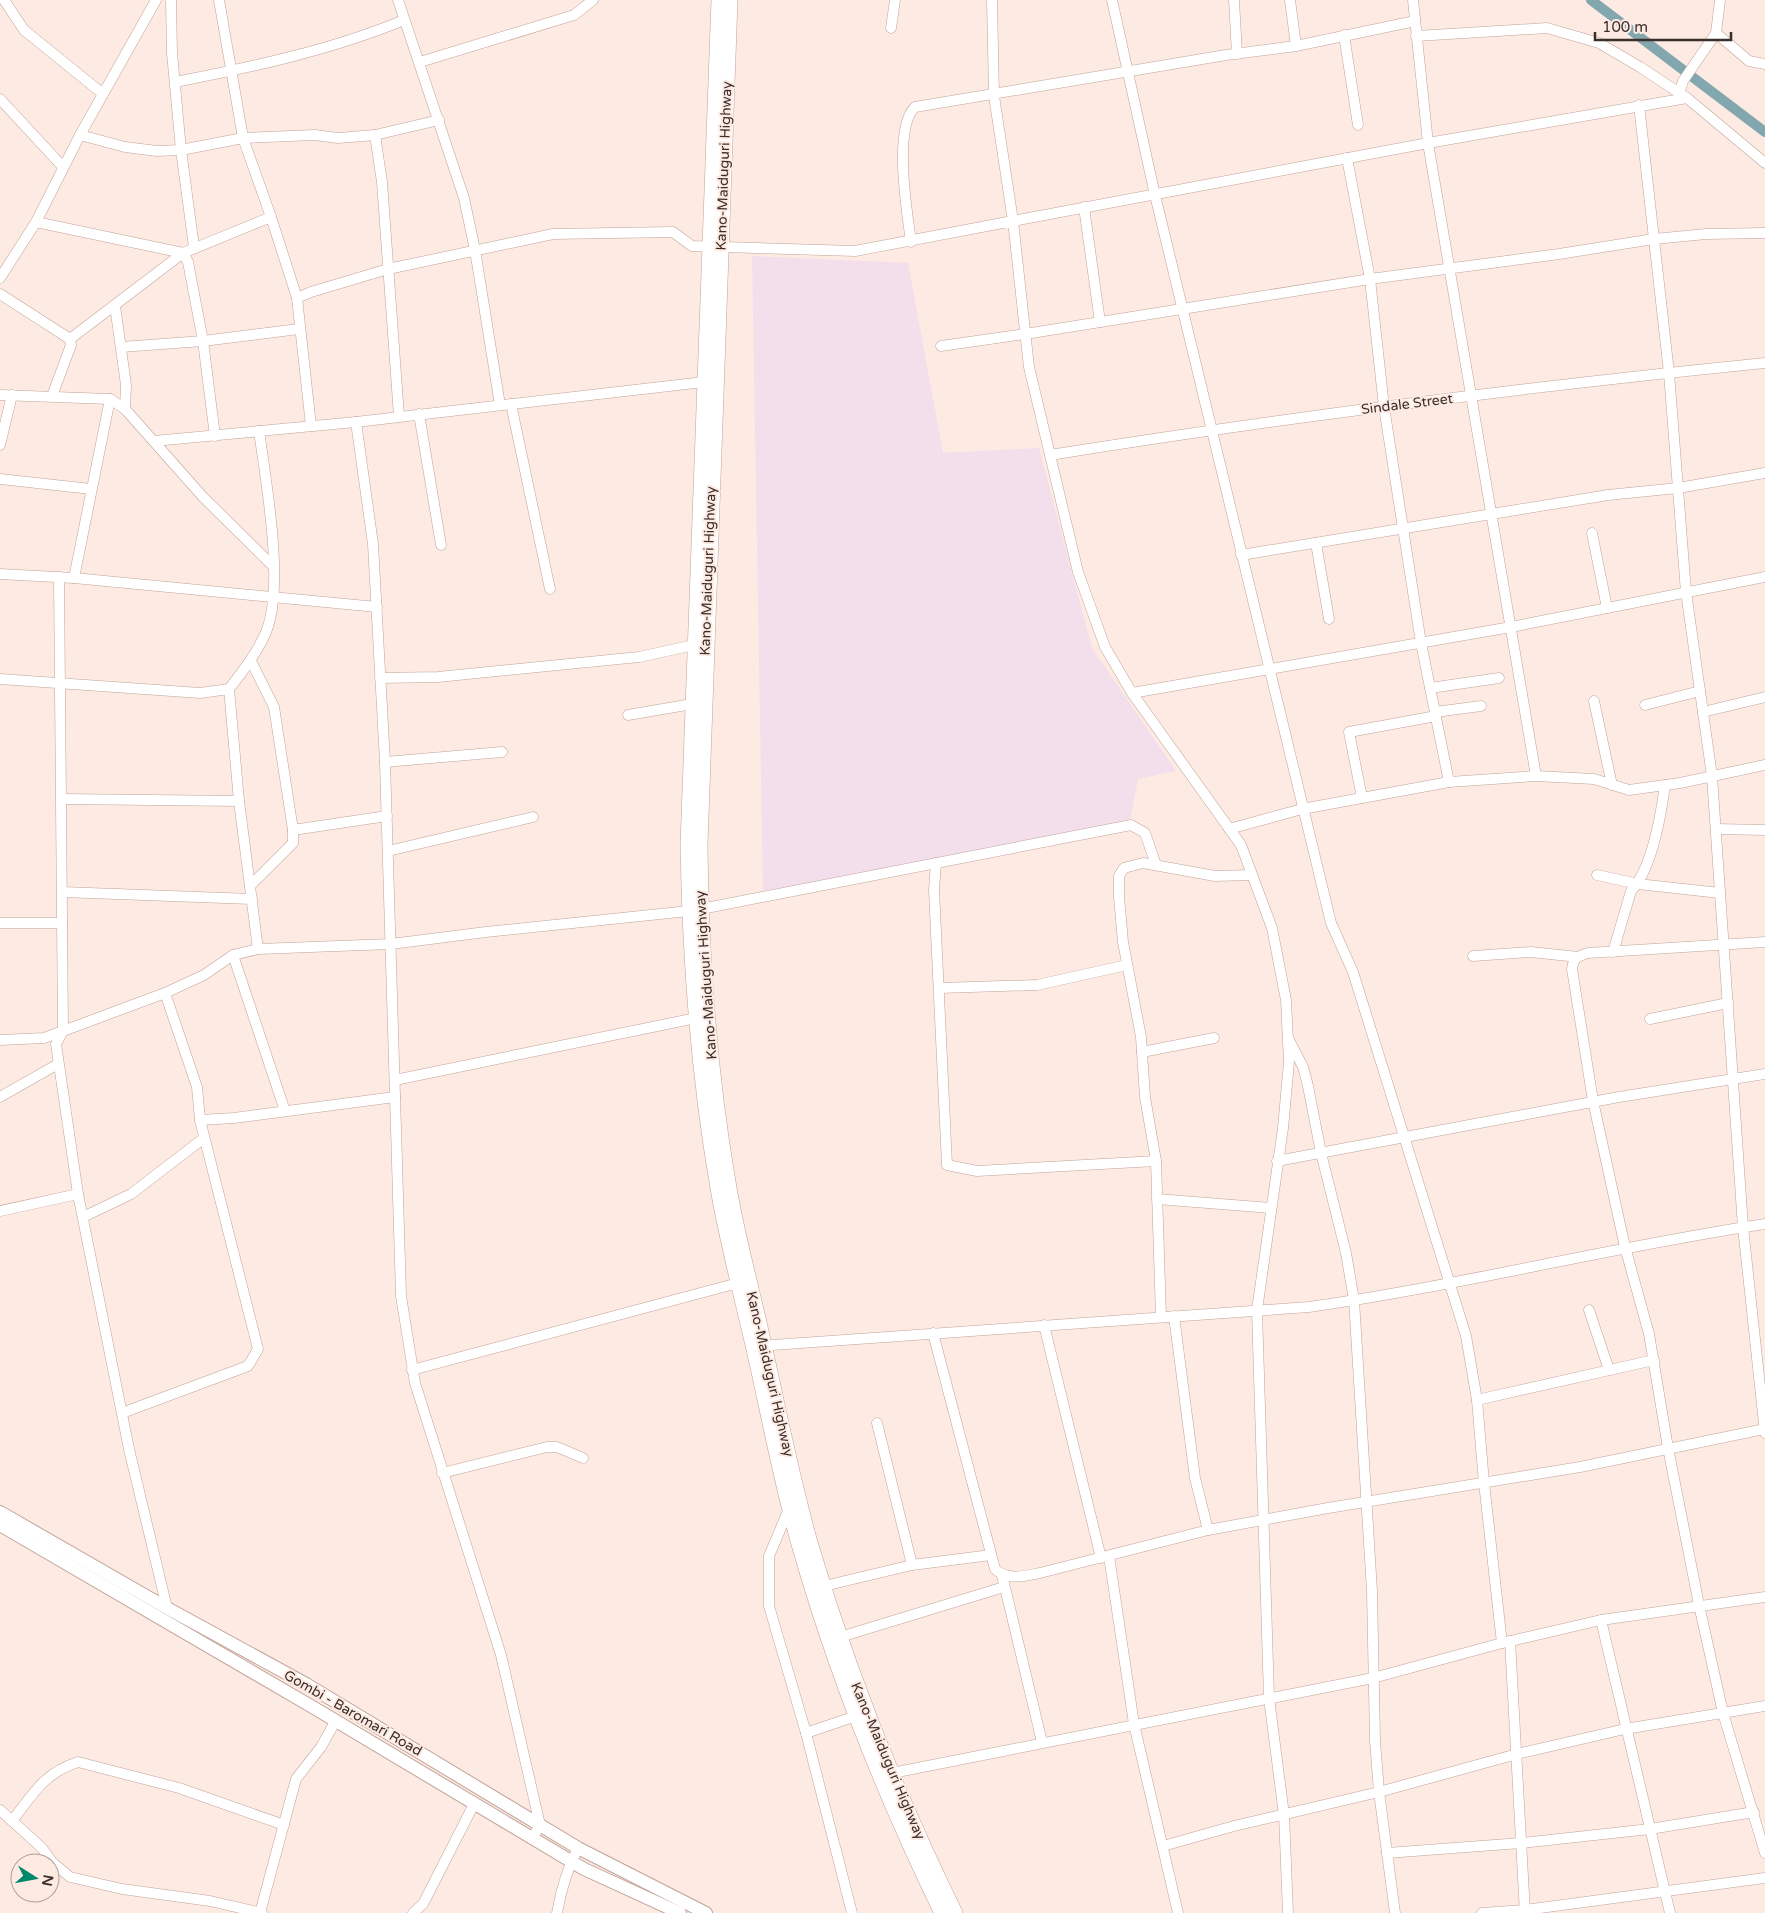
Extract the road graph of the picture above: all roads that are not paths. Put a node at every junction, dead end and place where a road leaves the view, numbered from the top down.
1 (4, 0) edge
2 (171, 0) edge
3 (219, 0) edge
4 (398, 0) edge
5 (593, 0) edge
6 (719, 0) edge
7 (730, 0) edge
8 (895, 0) edge
9 (992, 0) edge
10 (1112, 0) edge
11 (1234, 0) edge
12 (1290, 0) edge
13 (1413, 0) edge
14 (1720, 0) edge
15 (154, 1) edge
16 (404, 20) junction
17 (1415, 21) junction
18 (891, 28) dead end
19 (1716, 33) junction
20 (1344, 36) junction
21 (1416, 36) junction
22 (1296, 46) junction
23 (1237, 54) junction
24 (420, 62) junction
25 (1765, 64) edge
26 (232, 71) junction
27 (1128, 73) junction
28 (175, 82) junction
29 (103, 94) junction
30 (994, 96) junction
31 (1683, 96) junction
32 (0, 99) edge
33 (1639, 105) junction
34 (439, 120) junction
35 (1358, 125) dead end
36 (80, 135) junction
37 (374, 135) junction
38 (243, 138) junction
39 (1428, 143) junction
40 (181, 150) junction
41 (1347, 158) junction
42 (1765, 163) edge
43 (63, 167) junction
44 (1155, 195) junction
45 (1084, 208) junction
46 (271, 218) junction
47 (36, 222) junction
48 (1013, 222) junction
49 (1765, 233) edge
50 (1654, 240) junction
51 (910, 242) junction
52 (715, 246) junction
53 (194, 247) junction
54 (475, 250) junction
55 (183, 253) junction
56 (1449, 269) junction
57 (388, 270) junction
58 (0, 278) edge
59 (1370, 278) junction
60 (0, 294) edge
61 (297, 298) junction
62 (115, 306) junction
63 (1182, 308) junction
64 (1100, 322) junction
65 (299, 330) junction
66 (1025, 334) junction
67 (70, 339) junction
68 (203, 341) junction
69 (941, 346) dead end
70 (121, 347) junction
71 (1765, 363) edge
72 (1669, 373) junction
73 (704, 382) junction
74 (0, 395) edge
75 (12, 395) junction
76 (1471, 395) junction
77 (52, 396) junction
78 (110, 399) junction
79 (511, 404) junction
80 (500, 405) junction
81 (1384, 406) junction
82 (125, 409) junction
83 (420, 414) junction
84 (399, 416) junction
85 (356, 422) junction
86 (311, 426) junction
87 (1211, 429) junction
88 (259, 432) junction
89 (215, 436) junction
90 (154, 441) junction
91 (0, 445) edge
92 (1050, 456) junction
93 (1765, 473) edge
94 (0, 479) edge
95 (1678, 488) junction
96 (92, 489) junction
97 (1491, 516) junction
98 (1404, 528) junction
99 (1592, 533) dead end
100 (1316, 543) junction
101 (441, 545) dead end
102 (1242, 555) junction
103 (273, 566) junction
104 (0, 574) edge
105 (60, 577) junction
106 (1765, 577) edge
107 (74, 578) junction
108 (550, 589) dead end
109 (1686, 592) junction
110 (272, 597) junction
111 (377, 607) junction
112 (1607, 608) junction
113 (1329, 619) dead end
114 (1511, 627) junction
115 (1421, 643) junction
116 (694, 645) junction
117 (250, 661) junction
118 (1269, 669) junction
119 (380, 678) junction
120 (1499, 678) dead end
121 (0, 679) edge
122 (61, 681) junction
123 (1430, 688) junction
124 (229, 689) junction
125 (1700, 691) junction
126 (1132, 694) junction
127 (1765, 697) edge
128 (1594, 701) dead end
129 (692, 704) junction
130 (1645, 704) dead end
131 (1481, 706) dead end
132 (1703, 712) junction
133 (1435, 714) junction
134 (628, 715) dead end
135 (502, 752) dead end
136 (385, 762) junction
137 (1765, 764) edge
138 (1536, 776) junction
139 (1712, 776) junction
140 (1449, 782) junction
141 (1612, 785) junction
142 (1665, 785) junction
143 (1362, 798) junction
144 (62, 799) junction
145 (239, 801) junction
146 (1302, 809) junction
147 (387, 816) junction
148 (533, 816) dead end
149 (1229, 829) junction
150 (1716, 829) junction
151 (294, 830) junction
152 (1765, 830) edge
153 (388, 851) junction
154 (936, 863) junction
155 (1156, 865) junction
156 (1252, 875) junction
157 (1598, 875) dead end
158 (1638, 884) junction
159 (250, 886) junction
160 (62, 892) junction
161 (1720, 893) junction
162 (252, 899) junction
163 (695, 910) junction
164 (0, 923) edge
165 (62, 923) junction
166 (1765, 942) edge
167 (391, 944) junction
168 (1724, 945) junction
169 (258, 949) junction
170 (1613, 952) junction
171 (233, 955) junction
172 (1473, 956) dead end
173 (1578, 956) junction
174 (1127, 965) junction
175 (939, 988) junction
176 (165, 993) junction
177 (1728, 1003) junction
178 (696, 1018) junction
179 (1650, 1019) dead end
180 (63, 1031) junction
181 (1214, 1038) dead end
182 (1288, 1038) junction
183 (0, 1040) edge
184 (1142, 1052) junction
185 (58, 1064) junction
186 (1765, 1074) edge
187 (1733, 1079) junction
188 (395, 1080) junction
189 (0, 1097) edge
190 (395, 1097) junction
191 (1593, 1101) junction
192 (285, 1111) junction
193 (200, 1120) junction
194 (1405, 1137) junction
195 (204, 1138) junction
196 (1320, 1153) junction
197 (1156, 1161) junction
198 (1277, 1161) junction
199 (78, 1194) junction
200 (1157, 1200) junction
201 (1271, 1208) junction
202 (0, 1211) edge
203 (83, 1217) junction
204 (1765, 1224) edge
205 (1743, 1227) junction
206 (1625, 1247) junction
207 (1451, 1282) junction
208 (738, 1283) junction
209 (1354, 1300) junction
210 (1257, 1310) junction
211 (1588, 1310) dead end
212 (1174, 1316) junction
213 (1161, 1317) junction
214 (1044, 1326) junction
215 (933, 1333) junction
216 (759, 1346) junction
217 (1654, 1360) junction
218 (412, 1370) junction
219 (1609, 1370) junction
220 (1477, 1400) junction
221 (122, 1413) junction
222 (877, 1423) dead end
223 (1765, 1430) edge
224 (1668, 1448) junction
225 (583, 1458) dead end
226 (442, 1473) junction
227 (1484, 1483) junction
228 (1368, 1502) junction
229 (789, 1509) junction
230 (0, 1512) edge
231 (1265, 1520) junction
232 (0, 1525) edge
233 (1208, 1530) junction
234 (33, 1537) junction
235 (991, 1554) junction
236 (1105, 1557) junction
237 (912, 1565) junction
238 (1002, 1575) junction
239 (824, 1586) junction
240 (1004, 1587) junction
241 (1765, 1597) edge
242 (1699, 1605) junction
243 (167, 1608) junction
244 (1601, 1620) junction
245 (840, 1637) junction
246 (1506, 1642) junction
247 (1373, 1678) junction
248 (1269, 1698) junction
249 (1765, 1706) edge
250 (1723, 1713) junction
251 (856, 1716) junction
252 (335, 1722) junction
253 (1134, 1724) junction
254 (1625, 1729) junction
255 (806, 1733) junction
256 (1042, 1742) junction
257 (1517, 1754) junction
258 (886, 1774) junction
259 (1379, 1792) junction
260 (474, 1804) junction
261 (0, 1810) edge
262 (1754, 1812) junction
263 (1284, 1815) junction
264 (12, 1821) junction
265 (284, 1825) junction
266 (540, 1825) junction
267 (1650, 1830) junction
268 (532, 1839) junction
269 (1521, 1843) junction
270 (1163, 1846) junction
271 (578, 1848) junction
272 (1387, 1853) junction
273 (1765, 1853) edge
274 (571, 1862) junction
275 (1765, 1878) edge
276 (1666, 1892) junction
277 (1525, 1911) edge
278 (261, 1913) edge
279 (412, 1913) edge
280 (557, 1913) edge
281 (680, 1913) edge
282 (706, 1913) edge
283 (852, 1913) edge
284 (942, 1913) edge
285 (955, 1913) edge
286 (1178, 1913) edge
287 (1288, 1913) edge
288 (1395, 1913) edge
289 (1482, 1913) edge
290 (1670, 1913) edge

1 - 29 street
2 - 28 street
3 - 26 street
4 - 16 street
5 - 24 street
6 - 52 highway, Kano-Maiduguri Highway
7 - 52 highway, Kano-Maiduguri Highway
8 - 18 street
9 - 30 street
10 - 27 street
11 - 23 street
12 - 22 street
13 - 17 street
14 - 19 street
15 - 29 street
16 - 24 street
16 - 26 street
17 - 20 street
17 - 21 street
19 - 25 street
19 - 31 street
20 - 22 street
20 - 35 street
21 - 31 street
21 - 39 street
22 - 23 street
23 - 27 street
24 - 34 street
26 - 28 street
26 - 38 street
27 - 30 street
27 - 44 street
28 - 40 street
29 - 36 street
30 - 48 street
30 - 51 street
31 - 33 street
31 - 42 street
32 - 43 street
33 - 39 street
33 - 50 street
34 - 37 street
34 - 54 street
36 - 40 street
36 - 43 street
37 - 38 street
37 - 57 street
38 - 40 street
38 - 46 street
39 - 41 street
39 - 56 street
40 - 53 street
41 - 44 street
41 - 59 street
43 - 47 street
44 - 45 street
44 - 63 street
45 - 48 street
45 - 64 street
46 - 53 street
46 - 61 street
47 - 55 street
47 - 58 street
48 - 51 street
48 - 66 street
49 - 50 street
50 - 56 street
50 - 72 street
51 - 52 street
52 - 54 street
52 - 73 highway, Kano-Maiduguri Highway
52 - 163 highway, Kano-Maiduguri Highway
53 - 55 street
54 - 57 street
54 - 80 street
55 - 62 street
55 - 68 street
56 - 59 street
56 - 76 street
57 - 61 street
57 - 84 street
59 - 63 street
59 - 81 street
60 - 67 street
61 - 65 street
62 - 67 street
62 - 70 street
63 - 64 street
63 - 87 street
64 - 66 street
65 - 68 street
65 - 86 street
66 - 69 street
66 - 92 street
67 - 77 street
68 - 70 street
68 - 89 street
70 - 82 street
71 - 72 street, Sindale Street
72 - 76 street, Sindale Street
72 - 95 street
73 - 79 street
73 - 116 highway, Kano-Maiduguri Highway
74 - 75 street
75 - 77 street
75 - 91 street
76 - 81 street, Sindale Street
76 - 97 street
77 - 78 street
78 - 82 street
78 - 96 street
79 - 80 street
79 - 108 street
80 - 83 street
81 - 87 street, Sindale Street
81 - 98 street
82 - 90 street
83 - 84 street
83 - 101 street
84 - 85 street
85 - 86 street
85 - 111 street
86 - 88 street
87 - 92 street, Sindale Street
87 - 102 street
88 - 89 street
88 - 103 street
89 - 90 street
90 - 103 street
92 - 126 street
93 - 95 street
94 - 96 street
95 - 97 street
95 - 109 street
96 - 107 street
97 - 98 street
97 - 114 street
98 - 100 street
98 - 115 street
99 - 112 street
100 - 102 street
100 - 113 street
102 - 118 street
103 - 110 street
104 - 105 street
105 - 107 street
105 - 122 street
106 - 109 street
107 - 110 street
109 - 112 street
109 - 125 street
110 - 111 street
110 - 117 street
111 - 119 street
112 - 114 street
114 - 115 street
114 - 138 street
115 - 118 street
115 - 123 street
116 - 119 street
116 - 129 highway, Kano-Maiduguri Highway
117 - 124 street
117 - 151 street
118 - 126 street
118 - 146 street
119 - 136 street
120 - 123 street
121 - 122 street
122 - 124 street
122 - 144 street
123 - 133 street
124 - 145 street
125 - 130 street
125 - 132 street
126 - 149 street
127 - 132 street
128 - 141 street
129 - 134 street
129 - 163 highway, Kano-Maiduguri Highway
131 - 133 street
132 - 139 street
133 - 140 street
133 - 143 street
135 - 136 street
136 - 147 street
137 - 139 street
138 - 140 street
138 - 141 street
139 - 142 street
139 - 150 street
140 - 143 street
141 - 142 street
142 - 158 street
143 - 146 street
144 - 145 street
144 - 160 street
145 - 159 street
146 - 149 street
146 - 194 street
147 - 151 street
147 - 153 street
148 - 153 street
149 - 156 street
150 - 152 street
150 - 161 street
151 - 159 street
153 - 167 street
154 - 155 street
154 - 163 street
154 - 175 street
155 - 156 street
155 - 174 street
156 - 182 street
157 - 158 street
158 - 161 street
158 - 170 street
159 - 162 street
160 - 162 street
160 - 165 street
161 - 168 street
162 - 169 street
163 - 167 street
163 - 178 highway, Kano-Maiduguri Highway
163 - 216 highway, Kano-Maiduguri Highway
164 - 165 street
165 - 180 street
166 - 168 street
167 - 169 street
167 - 188 street
168 - 170 street
168 - 177 street
169 - 171 street
170 - 173 street
171 - 176 street
171 - 192 street
172 - 173 street
173 - 191 street
174 - 175 street
174 - 184 street
175 - 197 street
176 - 180 street
176 - 193 street
177 - 179 street
177 - 187 street
178 - 188 street
178 - 208 highway, Kano-Maiduguri Highway
180 - 183 street
180 - 185 street
181 - 184 street
182 - 196 street
182 - 198 street
184 - 197 street
185 - 189 street
185 - 199 street
186 - 187 street
187 - 191 street
187 - 205 street
188 - 190 street
190 - 192 street
190 - 218 street
191 - 194 street
191 - 206 street
192 - 193 street
193 - 195 street
194 - 196 street
194 - 207 street
195 - 203 street
195 - 221 street
196 - 198 street
196 - 209 street
197 - 200 street
198 - 201 street
199 - 202 street
199 - 203 street
200 - 201 street
200 - 213 street
201 - 210 street
203 - 221 street
204 - 205 street
205 - 206 street
205 - 223 street
206 - 207 street
206 - 217 street
207 - 209 street
207 - 220 street
208 - 216 highway, Kano-Maiduguri Highway
208 - 218 street
209 - 210 street
209 - 228 street
210 - 212 street
210 - 231 street
211 - 219 street
212 - 213 street
212 - 233 street
213 - 214 street
214 - 215 street
214 - 236 street
215 - 216 street
215 - 235 street
216 - 229 highway, Kano-Maiduguri Highway
216 - 239 highway, Kano-Maiduguri Highway
217 - 219 street
217 - 224 street
218 - 226 street
219 - 220 street
220 - 227 street
221 - 243 street
222 - 237 street
223 - 224 street
224 - 227 street
224 - 242 street
225 - 226 street
226 - 266 street
227 - 228 street
227 - 246 street
228 - 231 street
228 - 247 street
229 - 251 highway, Kano-Maiduguri Highway
229 - 255 street
230 - 234 main road, Gombi - Baromari Road
231 - 233 street
231 - 248 street
232 - 234 main road, Gombi - Baromari Road
233 - 236 street
234 - 243 main road, Gombi - Baromari Road
234 - 252 main road, Gombi - Baromari Road
235 - 237 street
235 - 238 street
236 - 238 street
236 - 253 street
237 - 239 street
238 - 240 street
239 - 245 highway, Kano-Maiduguri Highway
240 - 245 street
240 - 256 street
241 - 242 street
242 - 244 street
242 - 250 street
243 - 266 main road, Gombi - Baromari Road
244 - 246 street
244 - 254 street
245 - 258 highway, Kano-Maiduguri Highway
246 - 247 street
246 - 257 street
247 - 248 street
247 - 259 street
248 - 253 street
248 - 263 street
249 - 250 street
250 - 254 street
250 - 262 street
251 - 255 street
251 - 258 highway, Kano-Maiduguri Highway
252 - 260 main road, Gombi - Baromari Road
252 - 265 street
253 - 256 street
253 - 270 street
254 - 257 street
254 - 267 street
255 - 283 street
256 - 258 street
257 - 259 street
257 - 269 street
258 - 284 highway, Kano-Maiduguri Highway
258 - 285 highway, Kano-Maiduguri Highway
259 - 263 street
259 - 272 street
260 - 268 main road, Gombi - Baromari Road
260 - 279 street
261 - 264 street
262 - 267 street
262 - 273 street
263 - 270 street
263 - 287 street
264 - 265 street
264 - 278 street
265 - 278 street
266 - 268 street
266 - 271 main road, Gombi - Baromari Road
267 - 269 street
267 - 276 street
268 - 274 main road, Gombi - Baromari Road
269 - 272 street
269 - 277 street
270 - 286 street
271 - 274 street
271 - 282 main road, Gombi - Baromari Road
272 - 288 street
274 - 280 street
274 - 281 main road, Gombi - Baromari Road
275 - 276 street
276 - 277 street
276 - 290 street
277 - 289 street

